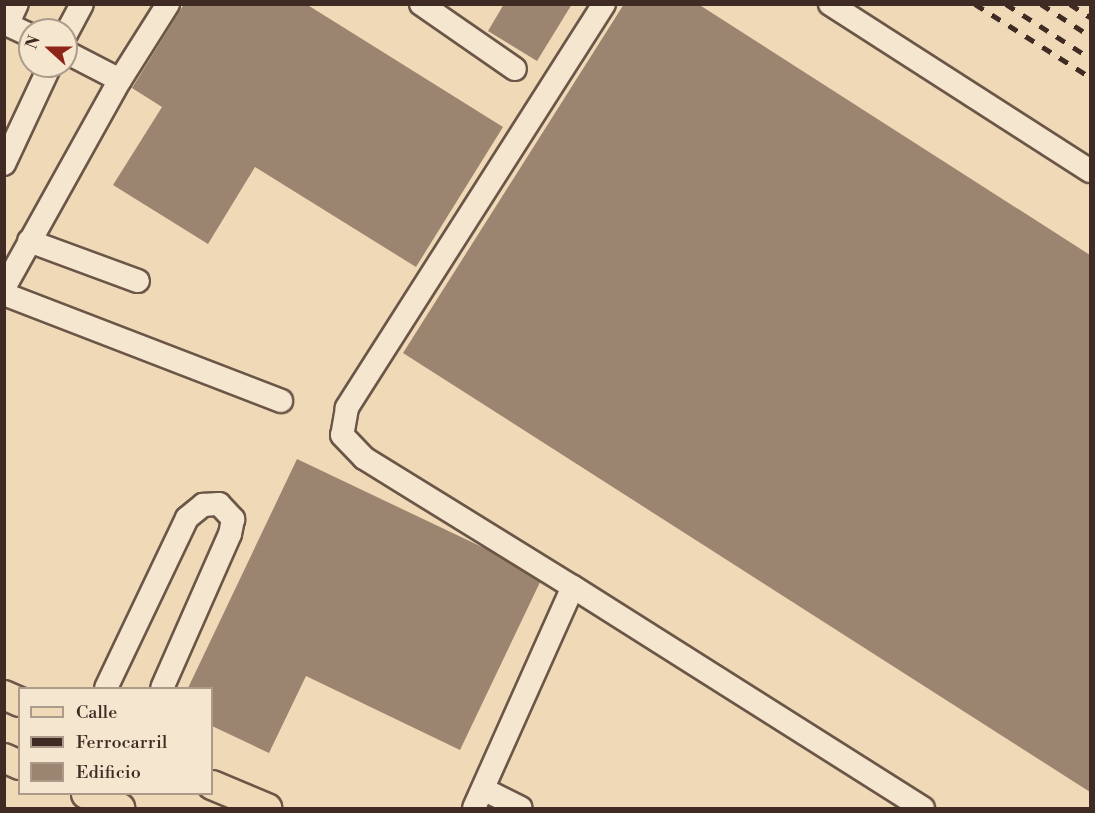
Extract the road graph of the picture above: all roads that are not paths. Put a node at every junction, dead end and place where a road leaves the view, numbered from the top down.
1 (82, 4) edge
2 (168, 4) edge
3 (421, 4) edge
4 (604, 4) edge
5 (830, 4) edge
6 (75, 18) edge
7 (78, 58) edge
8 (515, 69) dead end
9 (44, 78) edge
10 (120, 80) junction
11 (4, 164) edge
12 (1090, 171) edge
13 (29, 241) junction
14 (138, 281) dead end
15 (4, 288) edge
16 (4, 294) edge
17 (281, 401) dead end
18 (573, 587) junction
19 (106, 687) edge
20 (162, 687) edge
21 (4, 695) edge
22 (18, 701) edge
23 (4, 758) edge
24 (18, 764) edge
25 (213, 785) edge
26 (88, 795) edge
27 (478, 799) edge
28 (120, 808) edge
29 (267, 808) edge
30 (520, 808) edge
31 (923, 808) edge

1 - 6 lane
2 - 10 lane
3 - 8 lane
4 - 18 lane
5 - 12 lane
7 - 10 lane
9 - 11 lane
10 - 13 lane
13 - 14 lane
13 - 15 lane
16 - 17 lane
18 - 27 lane
18 - 31 lane
19 - 20 lane
21 - 22 main road
23 - 24 main road
25 - 29 main road
26 - 28 main road
27 - 30 lane

